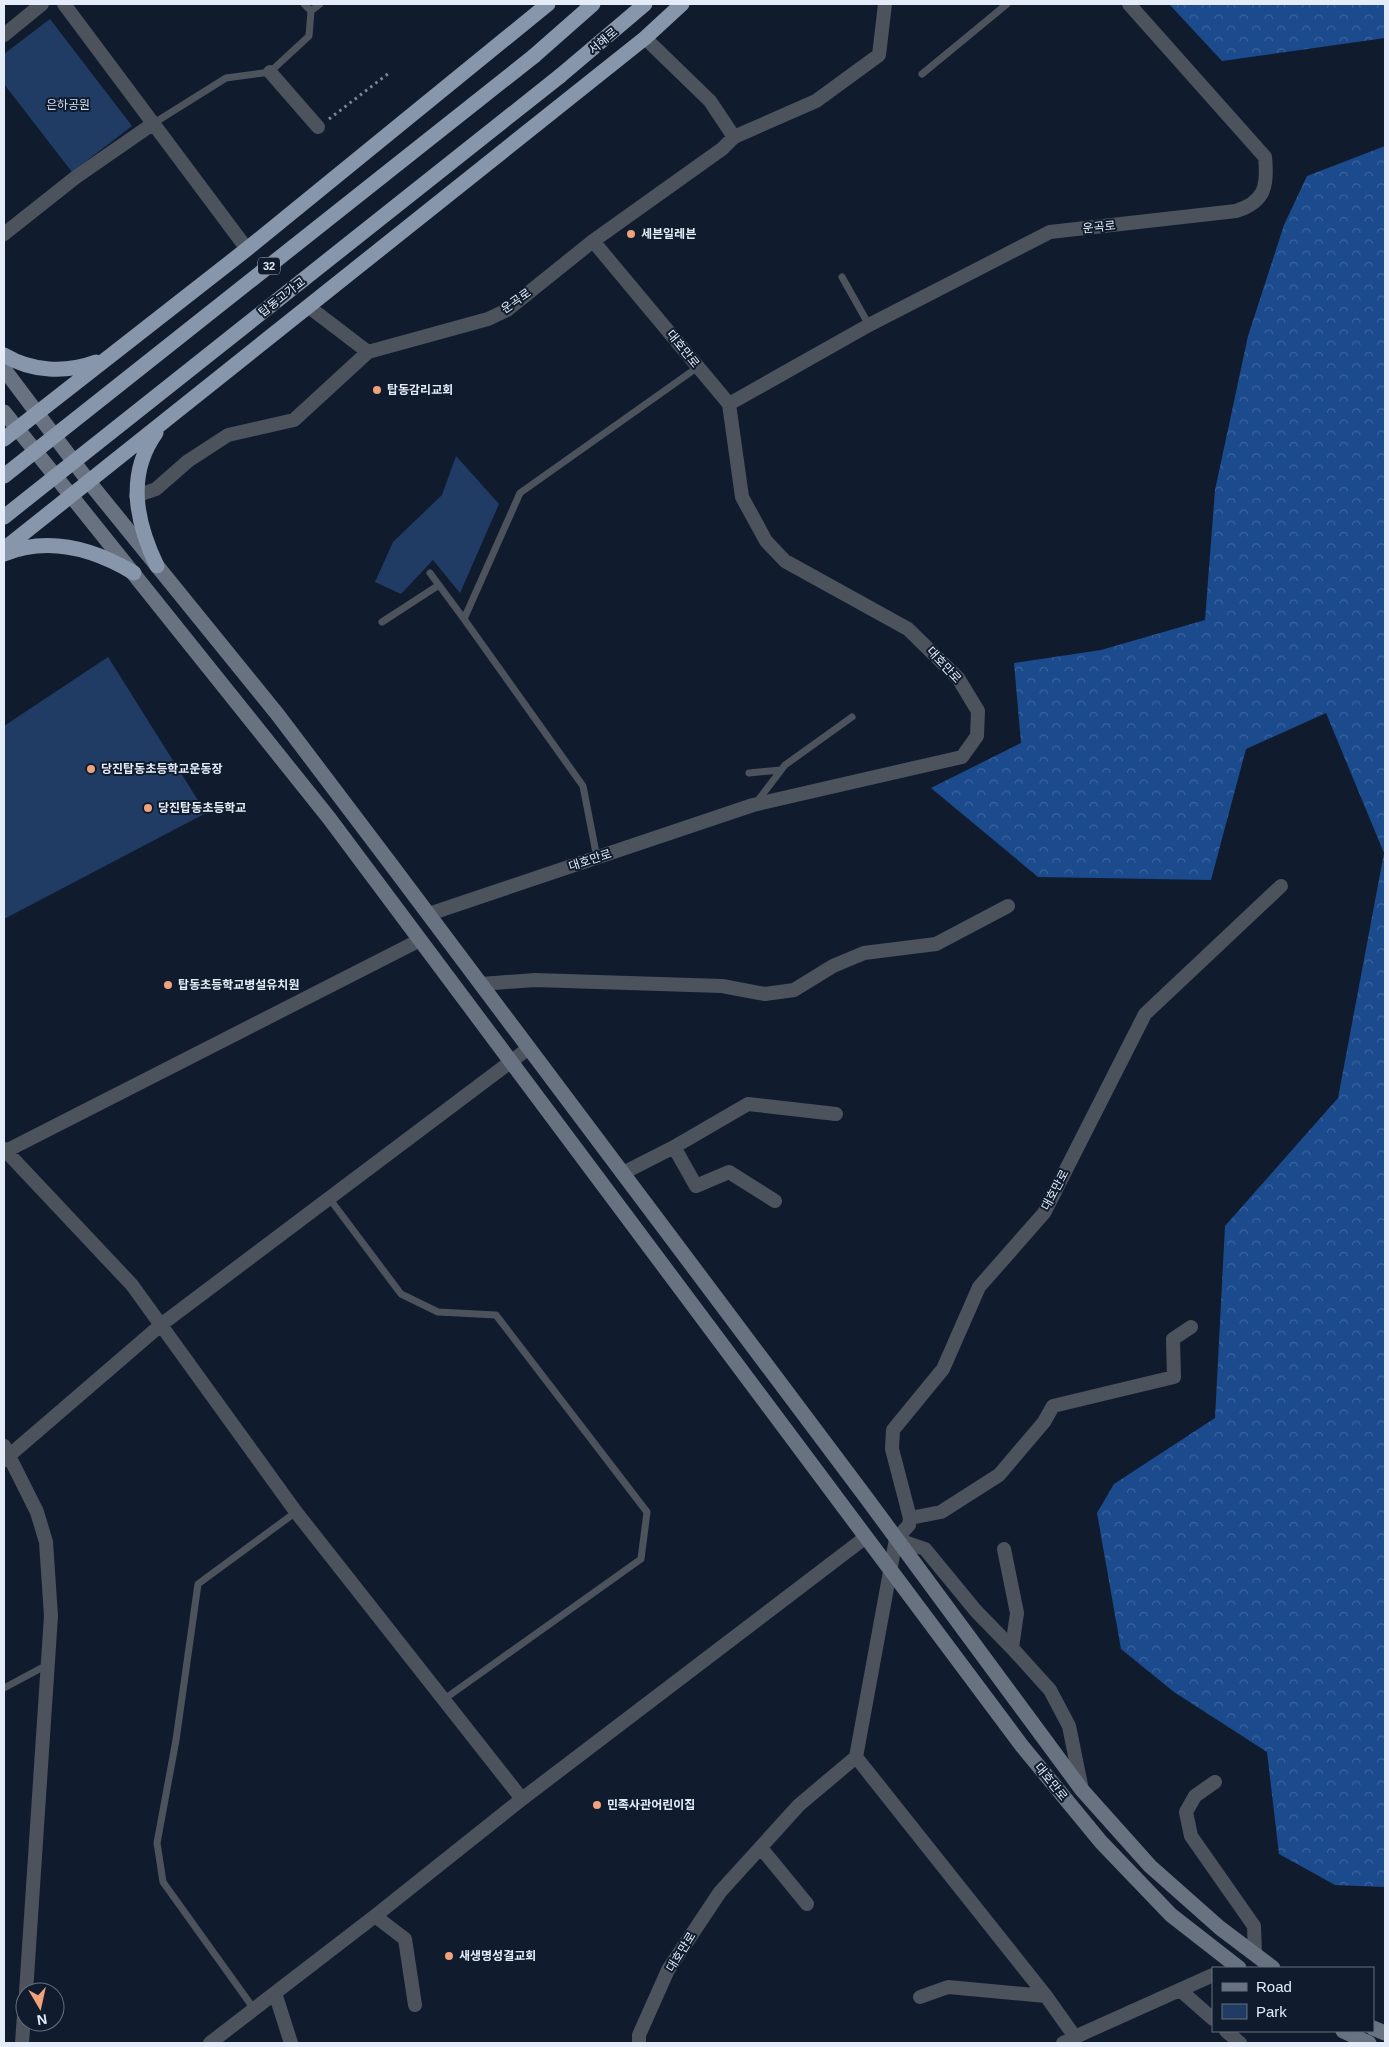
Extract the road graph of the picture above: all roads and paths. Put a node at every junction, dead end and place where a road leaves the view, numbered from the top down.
1 (42, 4) edge
2 (64, 4) edge
3 (304, 4) edge
4 (320, 4) edge
5 (548, 4) edge
6 (594, 4) edge
7 (645, 4) edge
8 (682, 4) edge
9 (885, 4) edge
10 (1008, 4) edge
11 (1129, 4) edge
12 (310, 11) junction
13 (4, 35) edge
14 (645, 38) junction
15 (270, 72) junction
16 (389, 73) dead end
17 (922, 74) dead end
18 (560, 76) joint
19 (154, 124) junction
20 (318, 127) joint
21 (734, 137) junction
22 (4, 234) edge
23 (593, 241) junction
24 (247, 249) junction
25 (842, 277) dead end
26 (309, 307) junction
27 (869, 324) junction
28 (368, 352) junction
29 (4, 355) edge
30 (107, 358) junction
31 (698, 367) junction
32 (4, 369) edge
33 (729, 404) junction
34 (4, 412) edge
35 (176, 412) junction
36 (36, 413) junction
37 (16, 429) junction
38 (4, 439) edge
39 (4, 476) edge
40 (89, 482) junction
41 (70, 496) junction
42 (136, 496) junction
43 (4, 517) edge
44 (4, 549) edge
45 (4, 554) edge
46 (157, 566) junction
47 (430, 572) dead end
48 (134, 573) junction
49 (439, 585) junction
50 (464, 619) junction
51 (382, 622) dead end
52 (852, 717) dead end
53 (781, 770) junction
54 (749, 773) dead end
55 (755, 805) junction
56 (597, 858) junction
57 (1280, 886) dead end
58 (1008, 906) dead end
59 (429, 914) junction
60 (420, 940) junction
61 (481, 984) junction
62 (529, 1048) junction
63 (510, 1061) junction
64 (836, 1114) dead end
65 (674, 1147) junction
66 (5, 1150) edge
67 (623, 1173) junction
68 (329, 1198) junction
69 (775, 1201) dead end
70 (162, 1324) junction
71 (1192, 1328) dead end
72 (6, 1455) edge
73 (296, 1512) junction
74 (909, 1522) junction
75 (866, 1537) junction
76 (896, 1539) junction
77 (924, 1549) junction
78 (1004, 1549) dead end
79 (890, 1570) junction
80 (1012, 1648) junction
81 (50, 1663) junction
82 (4, 1688) edge
83 (444, 1700) junction
84 (856, 1757) junction
85 (1215, 1782) dead end
86 (1082, 1790) junction
87 (522, 1799) junction
88 (761, 1848) junction
89 (807, 1904) dead end
90 (375, 1916) junction
91 (1255, 1954) junction
92 (1235, 1967) edge
93 (1272, 1967) edge
94 (1212, 1976) edge
95 (27, 1982) edge
96 (1180, 1990) junction
97 (275, 1993) junction
98 (1046, 1996) junction
99 (920, 1997) dead end
100 (415, 2005) dead end
101 (254, 2009) junction
102 (1212, 2018) edge
103 (1227, 2032) edge
104 (1345, 2032) edge
105 (1069, 2040) edge
106 (210, 2043) edge
107 (291, 2043) edge
108 (639, 2043) edge
109 (1240, 2043) edge
110 (1369, 2043) edge

1 - 13 street
2 - 19 street
3 - 12 lane
4 - 12 lane
5 - 24 highway
6 - 39 highway, 32, bridge
7 - 18 highway, 서해로
8 - 14 highway
9 - 21 street, 운곡로
10 - 17 lane
11 - 27 street, 운곡로
12 - 15 lane
14 - 21 street
14 - 26 highway
15 - 19 lane
15 - 20 street
16 - 20 path
18 - 43 highway, 탑동고가교, bridge
19 - 22 street
19 - 24 street
21 - 23 street, 운곡로
23 - 28 street, 운곡로
23 - 31 street, 대호만로
24 - 30 highway
25 - 27 lane
26 - 28 street
26 - 35 highway
27 - 33 street, 운곡로
28 - 42 street, 운곡로
29 - 30 highway
30 - 36 highway
31 - 33 street, 대호만로
31 - 50 lane
32 - 36 main road, 대호만로
33 - 55 street, 대호만로
34 - 37 main road, 대호만로
35 - 40 highway
35 - 42 highway
36 - 37 highway
36 - 40 main road, 대호만로
37 - 38 highway
37 - 41 main road, 대호만로
40 - 41 highway
40 - 46 main road, 대호만로
41 - 44 highway
41 - 48 main road, 대호만로
42 - 46 highway
45 - 48 highway
46 - 59 main road, 대호만로
47 - 49 lane
48 - 60 main road, 대호만로
49 - 50 lane
49 - 51 lane
50 - 56 lane
52 - 53 lane
53 - 54 lane
53 - 55 lane
55 - 56 street, 대호만로
56 - 59 street, 대호만로
57 - 74 street, 대호만로
58 - 61 street
59 - 61 main road, 대호만로
60 - 63 main road, 대호만로
60 - 66 street
61 - 62 main road, 대호만로
62 - 63 street
62 - 67 main road, 대호만로
63 - 68 street
63 - 75 main road, 대호만로
64 - 65 street
65 - 67 street
65 - 69 street
66 - 70 street
67 - 76 main road, 대호만로
68 - 70 street
68 - 83 lane
70 - 72 street
70 - 73 street
71 - 74 street
72 - 81 street
73 - 83 street
73 - 101 lane
74 - 76 street
74 - 77 street, 대호만로
75 - 79 main road, 대호만로
75 - 87 street
76 - 77 street
76 - 79 street
76 - 86 main road, 대호만로
77 - 80 street, 대호만로
78 - 80 street
79 - 84 street
79 - 92 main road, 대호만로
80 - 86 street, 대호만로
81 - 82 lane
81 - 95 street
83 - 87 street
84 - 88 street, 대호만로
84 - 98 street
85 - 91 street
86 - 91 main road, 대호만로
87 - 90 street
88 - 89 street
88 - 108 street, 대호만로
90 - 97 street
90 - 100 street
91 - 93 main road, 대호만로
94 - 96 street
96 - 102 street
96 - 105 street
97 - 101 street
97 - 107 street
98 - 99 street
98 - 105 street
101 - 106 street
103 - 109 street
104 - 110 main road

